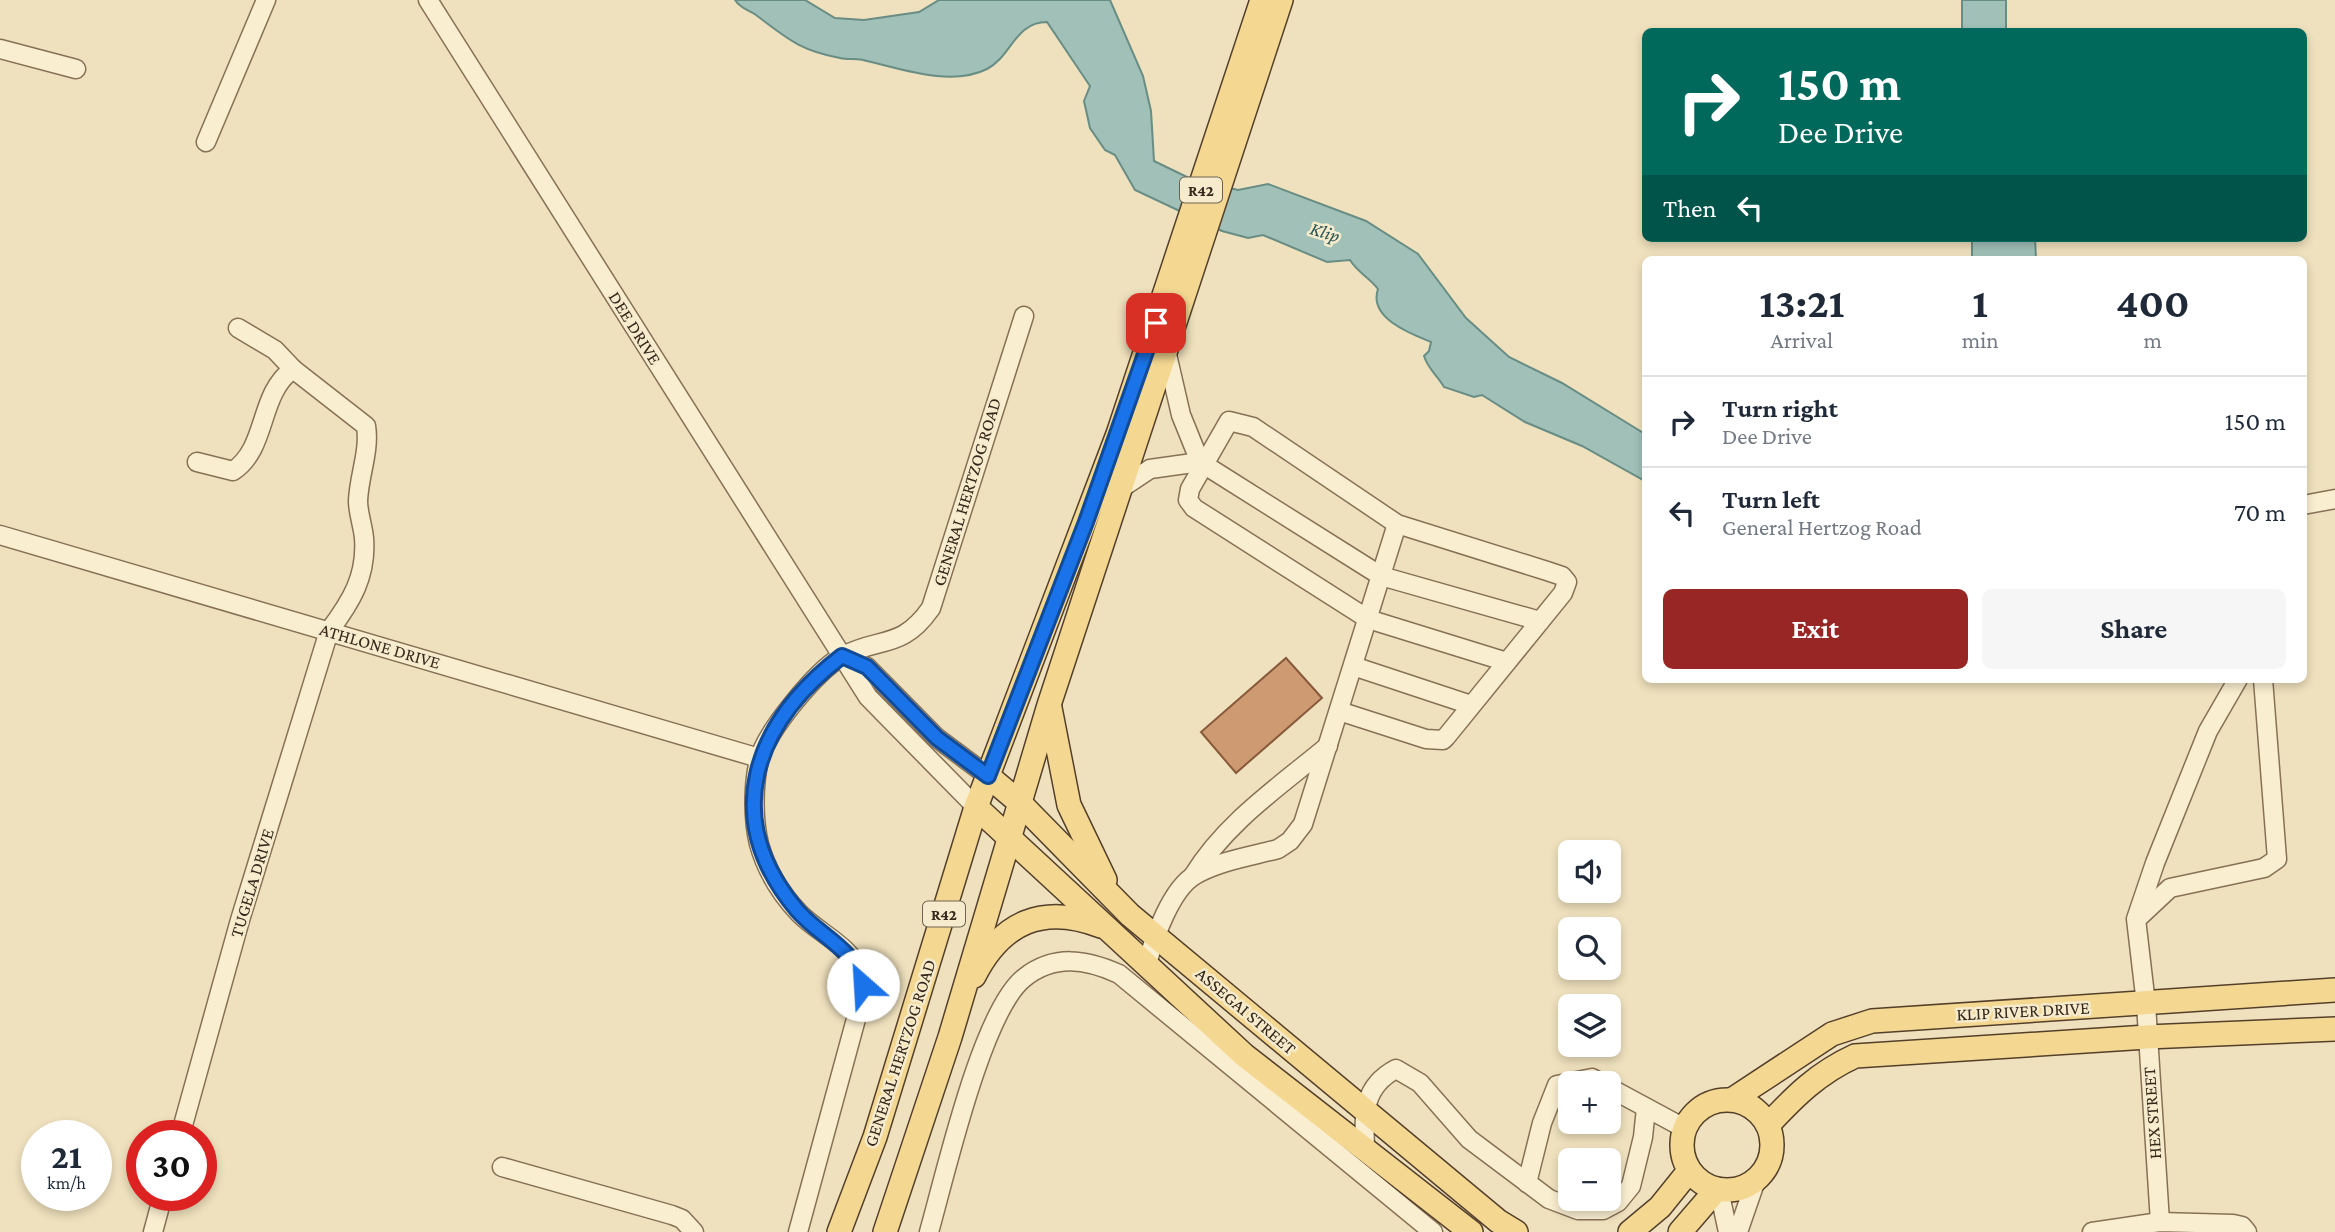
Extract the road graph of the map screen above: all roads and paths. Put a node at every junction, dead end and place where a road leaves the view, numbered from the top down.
1 (266, 0) edge
2 (428, 0) edge
3 (1262, 0) edge
4 (1281, 0) edge
5 (0, 48) edge
6 (76, 69) dead end
7 (1237, 111) junction
8 (206, 142) dead end
9 (1182, 274) junction
10 (1024, 316) dead end
11 (238, 328) dead end
12 (1167, 350) junction
13 (293, 369) junction
14 (197, 462) dead end
15 (1202, 463) junction
16 (1120, 489) junction
17 (2335, 499) edge
18 (2307, 504) edge
19 (1397, 524) junction
20 (0, 535) edge
21 (1381, 576) junction
22 (1368, 619) junction
23 (1540, 621) junction
24 (329, 631) junction
25 (842, 656) junction
26 (1507, 662) junction
27 (1353, 666) junction
28 (2236, 683) edge
29 (2263, 683) edge
30 (1049, 705) junction
31 (1471, 705) junction
32 (1339, 711) junction
33 (1328, 746) junction
34 (759, 758) junction
35 (988, 776) junction
36 (1019, 802) junction
37 (976, 807) junction
38 (1008, 837) junction
39 (1193, 876) junction
40 (1114, 900) junction
41 (2136, 919) junction
42 (1110, 930) junction
43 (1154, 935) junction
44 (1147, 964) junction
45 (2335, 990) edge
46 (2146, 1004) junction
47 (957, 1012) junction
48 (2335, 1029) edge
49 (2147, 1037) junction
50 (1558, 1086) edge
51 (1621, 1094) edge
52 (1733, 1100) junction
53 (1646, 1108) junction
54 (1364, 1110) junction
55 (184, 1120) edge
56 (1768, 1125) junction
57 (1685, 1128) junction
58 (1365, 1150) junction
59 (502, 1167) dead end
60 (1689, 1171) junction
61 (1756, 1180) junction
62 (1527, 1183) junction
63 (1718, 1189) junction
64 (159, 1211) edge
65 (2160, 1222) junction
66 (153, 1232) edge
67 (694, 1232) edge
68 (798, 1232) edge
69 (839, 1232) edge
70 (885, 1232) edge
71 (929, 1232) edge
72 (1433, 1232) edge
73 (1471, 1232) edge
74 (1516, 1232) edge
75 (1630, 1232) edge
76 (1680, 1232) edge
77 (1728, 1232) edge
78 (1738, 1232) edge
79 (2092, 1232) edge
80 (2247, 1232) edge

1 - 8 street
2 - 25 street, DEE DRIVE
3 - 7 main road, GENERAL HERTZOG ROAD / R42
4 - 7 main road, GENERAL HERTZOG ROAD / R42
5 - 6 street
7 - 9 main road, GENERAL HERTZOG ROAD / R42
9 - 12 main road, GENERAL HERTZOG ROAD / R42
9 - 35 main road, GENERAL HERTZOG ROAD / R42
10 - 25 street, GENERAL HERTZOG ROAD
11 - 13 street, TUGELA DRIVE
12 - 15 street
12 - 16 main road, GENERAL HERTZOG ROAD / R42
13 - 14 street
13 - 24 street, TUGELA DRIVE
15 - 16 street
15 - 19 street
15 - 21 street
15 - 22 street
16 - 30 main road, GENERAL HERTZOG ROAD / R42
17 - 18 street
19 - 21 street
19 - 23 street
20 - 24 street, ATHLONE DRIVE
21 - 22 street
21 - 23 street
22 - 26 street
22 - 27 street
23 - 26 street
24 - 34 street, ATHLONE DRIVE
24 - 55 street, TUGELA DRIVE
25 - 34 street
25 - 35 street, DEE DRIVE
25 - 37 street, DEE DRIVE
26 - 31 street
27 - 31 street
27 - 32 street
28 - 41 street
29 - 41 street
30 - 36 main road, GENERAL HERTZOG ROAD / R42
30 - 40 main road
31 - 32 street
32 - 33 street
33 - 39 street
33 - 39 street
34 - 68 street
35 - 36 main road, ASSEGAI STREET
35 - 37 main road, GENERAL HERTZOG ROAD / R42
36 - 38 main road, GENERAL HERTZOG ROAD / R42
36 - 40 main road, ASSEGAI STREET
37 - 38 main road, ASSEGAI STREET
37 - 69 main road, GENERAL HERTZOG ROAD / R42
38 - 42 main road, ASSEGAI STREET
38 - 47 main road, GENERAL HERTZOG ROAD / R42
39 - 43 street
40 - 43 main road, ASSEGAI STREET
41 - 46 street, HEX STREET
42 - 44 main road, ASSEGAI STREET
42 - 47 main road
43 - 44 street
43 - 54 main road, ASSEGAI STREET
44 - 58 main road, ASSEGAI STREET
45 - 46 main road, KLIP RIVER DRIVE
46 - 49 street, HEX STREET
46 - 52 main road, KLIP RIVER DRIVE
47 - 70 main road, GENERAL HERTZOG ROAD / R42
48 - 49 main road, KLIP RIVER DRIVE
49 - 56 main road, KLIP RIVER DRIVE
49 - 65 street, HEX STREET
50 - 62 street
51 - 53 street
52 - 56 main road
52 - 57 main road, KLIP RIVER DRIVE
53 - 57 street
53 - 62 street
54 - 58 street
54 - 62 street
54 - 74 main road, ASSEGAI STREET
56 - 61 main road
57 - 60 main road
58 - 73 main road, ASSEGAI STREET
59 - 67 street
60 - 63 main road
60 - 75 main road
61 - 63 main road
61 - 78 street
63 - 76 main road
63 - 77 street
64 - 66 street
65 - 79 street
65 - 80 street
71 - 72 street

